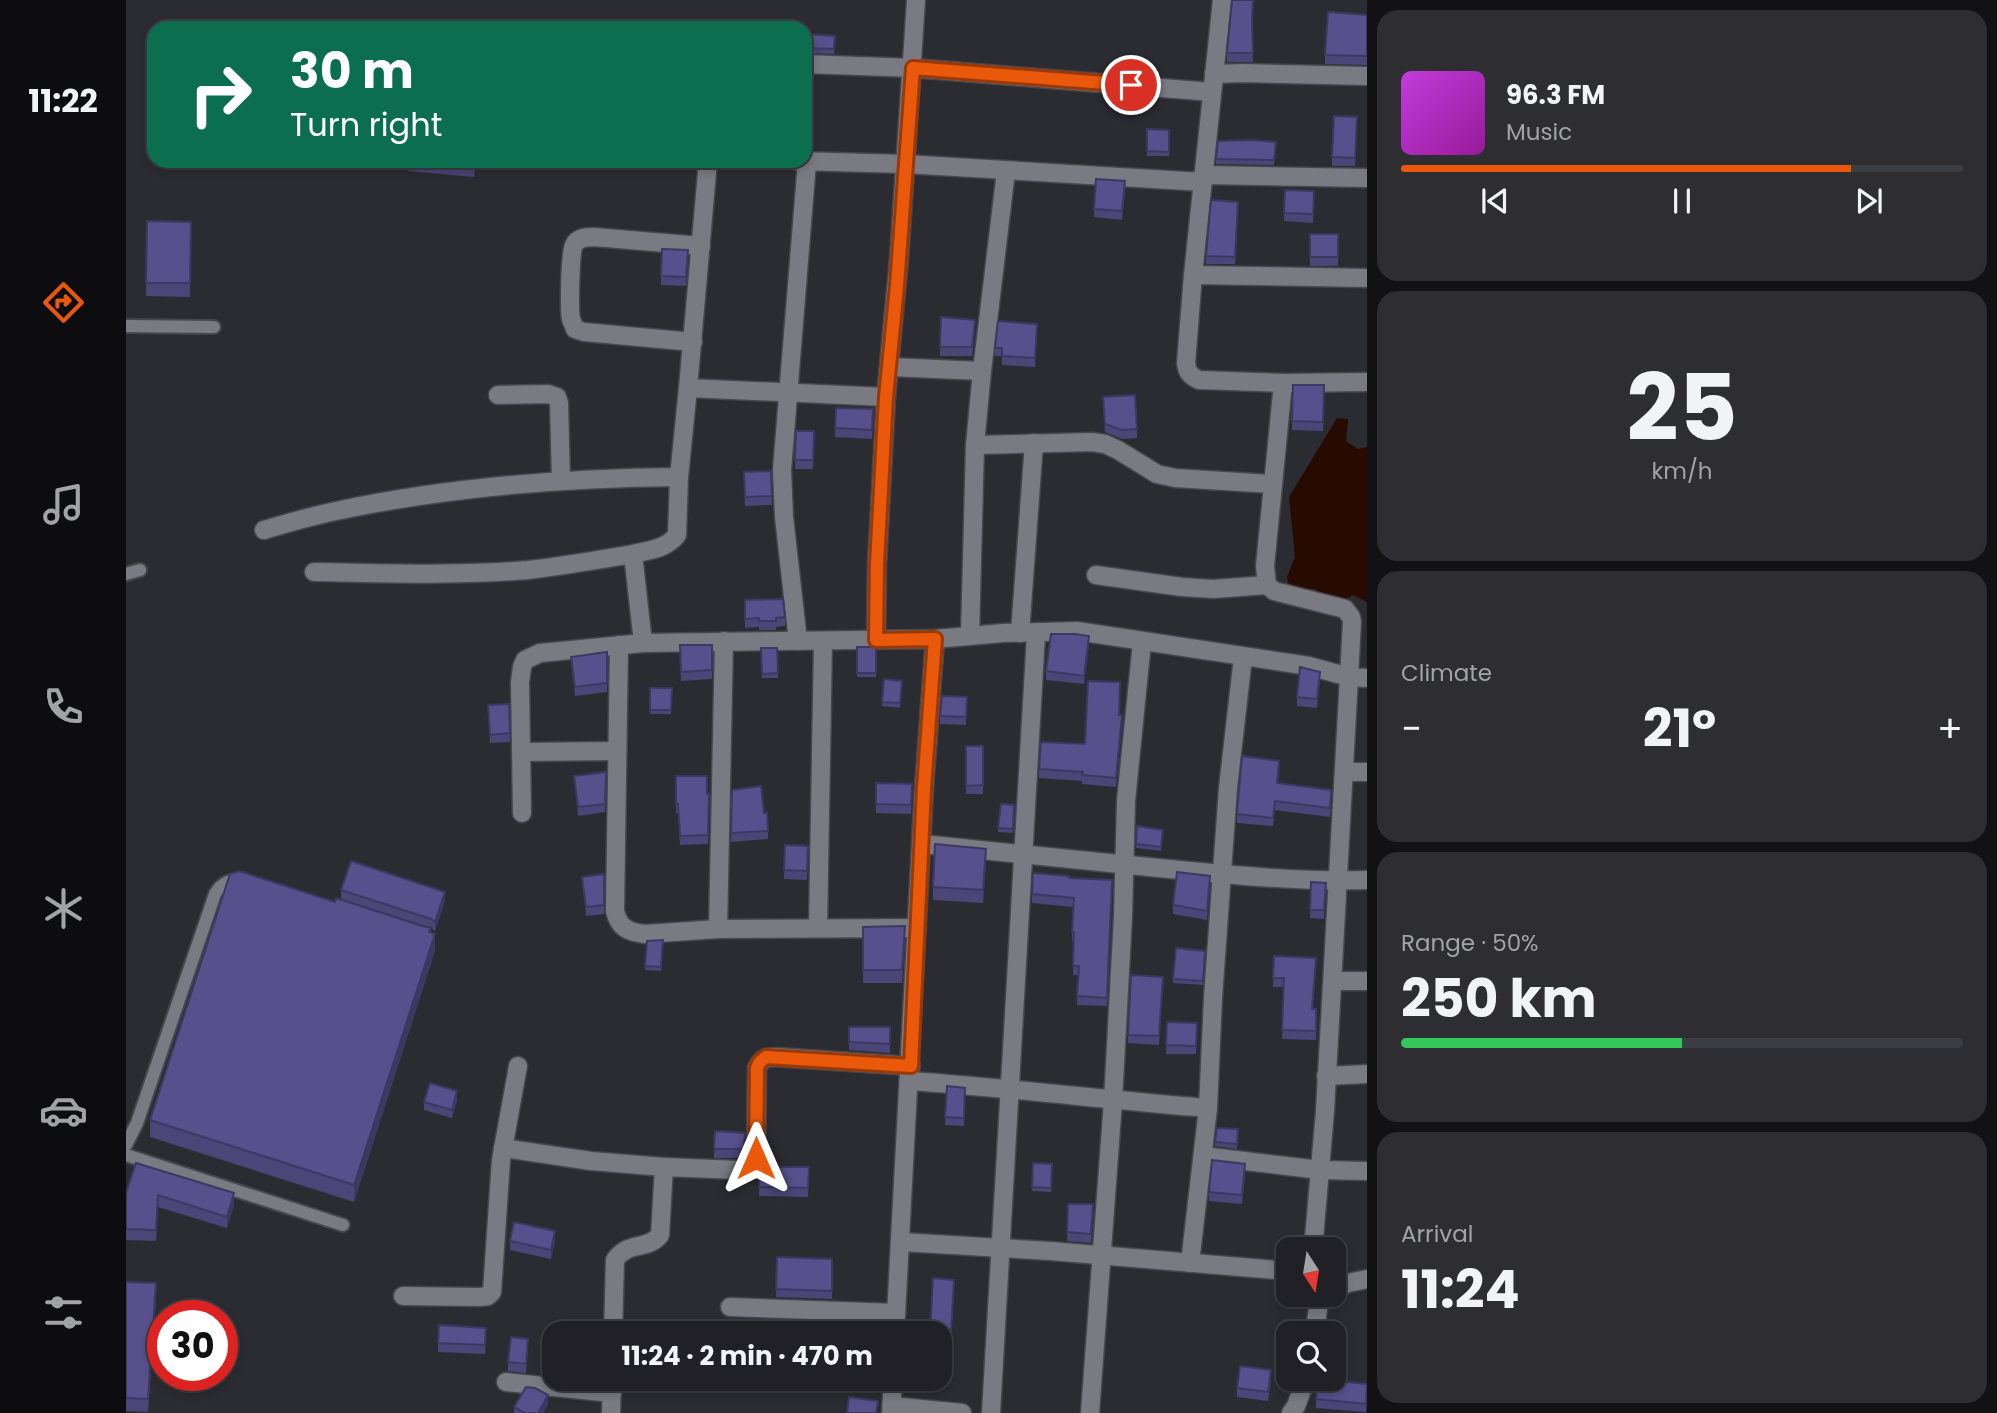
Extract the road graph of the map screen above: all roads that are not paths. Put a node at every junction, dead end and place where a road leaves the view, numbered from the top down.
1 (916, 0) edge
2 (1222, 0) edge
3 (812, 64) edge
4 (913, 68) junction
5 (1367, 76) edge
6 (1213, 83) junction
7 (812, 161) edge
8 (905, 164) junction
9 (707, 168) edge
10 (803, 168) edge
11 (1006, 171) junction
12 (1203, 178) junction
13 (1367, 178) edge
14 (701, 246) junction
15 (1193, 275) junction
16 (1367, 278) edge
17 (126, 326) edge
18 (214, 327) dead end
19 (693, 342) junction
20 (890, 367) junction
21 (982, 371) junction
22 (1367, 382) edge
23 (1283, 383) junction
24 (688, 388) junction
25 (789, 393) junction
26 (498, 395) dead end
27 (886, 397) junction
28 (1034, 443) junction
29 (975, 445) junction
30 (679, 477) junction
31 (561, 481) junction
32 (1273, 484) junction
33 (264, 530) dead end
34 (634, 554) junction
35 (140, 570) dead end
36 (314, 572) dead end
37 (126, 573) edge
38 (1096, 575) dead end
39 (1266, 585) junction
40 (1028, 633) junction
41 (970, 636) junction
42 (935, 639) junction
43 (876, 640) junction
44 (724, 641) junction
45 (798, 641) junction
46 (823, 641) junction
47 (1142, 642) junction
48 (643, 643) junction
49 (619, 645) junction
50 (1242, 657) junction
51 (1358, 678) edge
52 (617, 751) junction
53 (521, 752) junction
54 (1344, 772) junction
55 (1367, 772) edge
56 (522, 813) dead end
57 (922, 844) junction
58 (1022, 855) junction
59 (1124, 864) junction
60 (1223, 874) junction
61 (253, 880) edge
62 (1367, 880) edge
63 (1338, 881) junction
64 (818, 928) junction
65 (917, 928) junction
66 (718, 929) junction
67 (1333, 981) junction
68 (1367, 981) edge
69 (518, 1066) dead end
70 (910, 1074) junction
71 (1367, 1074) edge
72 (1326, 1076) junction
73 (1010, 1088) junction
74 (1113, 1101) junction
75 (1208, 1108) junction
76 (126, 1145) edge
77 (503, 1148) junction
78 (126, 1155) edge
79 (1203, 1156) junction
80 (664, 1167) junction
81 (1320, 1170) junction
82 (1367, 1171) edge
83 (343, 1226) dead end
84 (1314, 1237) edge
85 (902, 1242) junction
86 (1002, 1248) junction
87 (1102, 1255) junction
88 (1191, 1263) junction
89 (1276, 1270) edge
90 (1367, 1279) edge
91 (1346, 1284) edge
92 (403, 1296) dead end
93 (730, 1307) dead end
94 (896, 1313) junction
95 (613, 1321) edge
96 (896, 1321) edge
97 (506, 1382) dead end
98 (542, 1383) edge
99 (612, 1391) edge
100 (893, 1391) edge
101 (1302, 1391) edge
102 (892, 1409) edge
103 (611, 1413) edge
104 (961, 1413) edge
105 (990, 1413) edge
106 (1090, 1413) edge
107 (1291, 1413) edge

1 - 4 street
2 - 6 street
3 - 4 street
4 - 6 street
4 - 8 street
5 - 6 street
6 - 12 street
7 - 8 street
8 - 11 street
8 - 20 street
9 - 14 street
10 - 25 street
11 - 12 street
11 - 21 street
12 - 13 street
12 - 15 street
14 - 19 street
14 - 19 street
15 - 16 street
15 - 23 street
17 - 18 lane
19 - 24 street
20 - 21 street
20 - 27 street
21 - 29 street
22 - 23 street
23 - 32 street
24 - 25 street
24 - 30 street
25 - 27 street
25 - 45 street
26 - 31 street
27 - 43 street
28 - 29 street
28 - 32 street
28 - 40 street
29 - 41 street
30 - 31 street
30 - 34 street
31 - 33 street
32 - 39 street
34 - 36 street
34 - 48 street
35 - 37 lane
38 - 39 street
39 - 51 street
40 - 41 street
40 - 47 street
40 - 58 street
41 - 42 street
42 - 43 street
42 - 57 street
43 - 46 street
44 - 45 street
44 - 48 street
44 - 66 street
45 - 46 street
46 - 64 street
47 - 50 street
47 - 59 street
48 - 49 street
49 - 52 street
49 - 53 street
50 - 51 street
50 - 60 street
51 - 54 street
52 - 53 street
52 - 66 street
53 - 56 street
54 - 55 street
54 - 63 street
57 - 58 street
57 - 65 street
58 - 59 street
58 - 73 street
59 - 60 street
59 - 74 street
60 - 63 street
60 - 75 street
61 - 76 lane
62 - 63 street
63 - 67 street
64 - 65 street
64 - 66 street
65 - 70 street
67 - 68 street
67 - 72 street
69 - 77 street
70 - 73 street
70 - 80 street
70 - 85 street
71 - 72 street
72 - 81 street
73 - 74 street
73 - 86 street
74 - 75 street
74 - 87 street
75 - 79 street
77 - 80 street
77 - 92 street
78 - 83 lane
79 - 81 street
79 - 88 street
80 - 95 street
81 - 82 street
81 - 84 street
85 - 86 street
85 - 94 street
86 - 87 street
86 - 105 street
87 - 88 street
87 - 106 street
88 - 89 street
90 - 91 street
93 - 94 street
94 - 96 street
97 - 98 street
99 - 103 street
100 - 102 street
101 - 107 street
102 - 104 street

